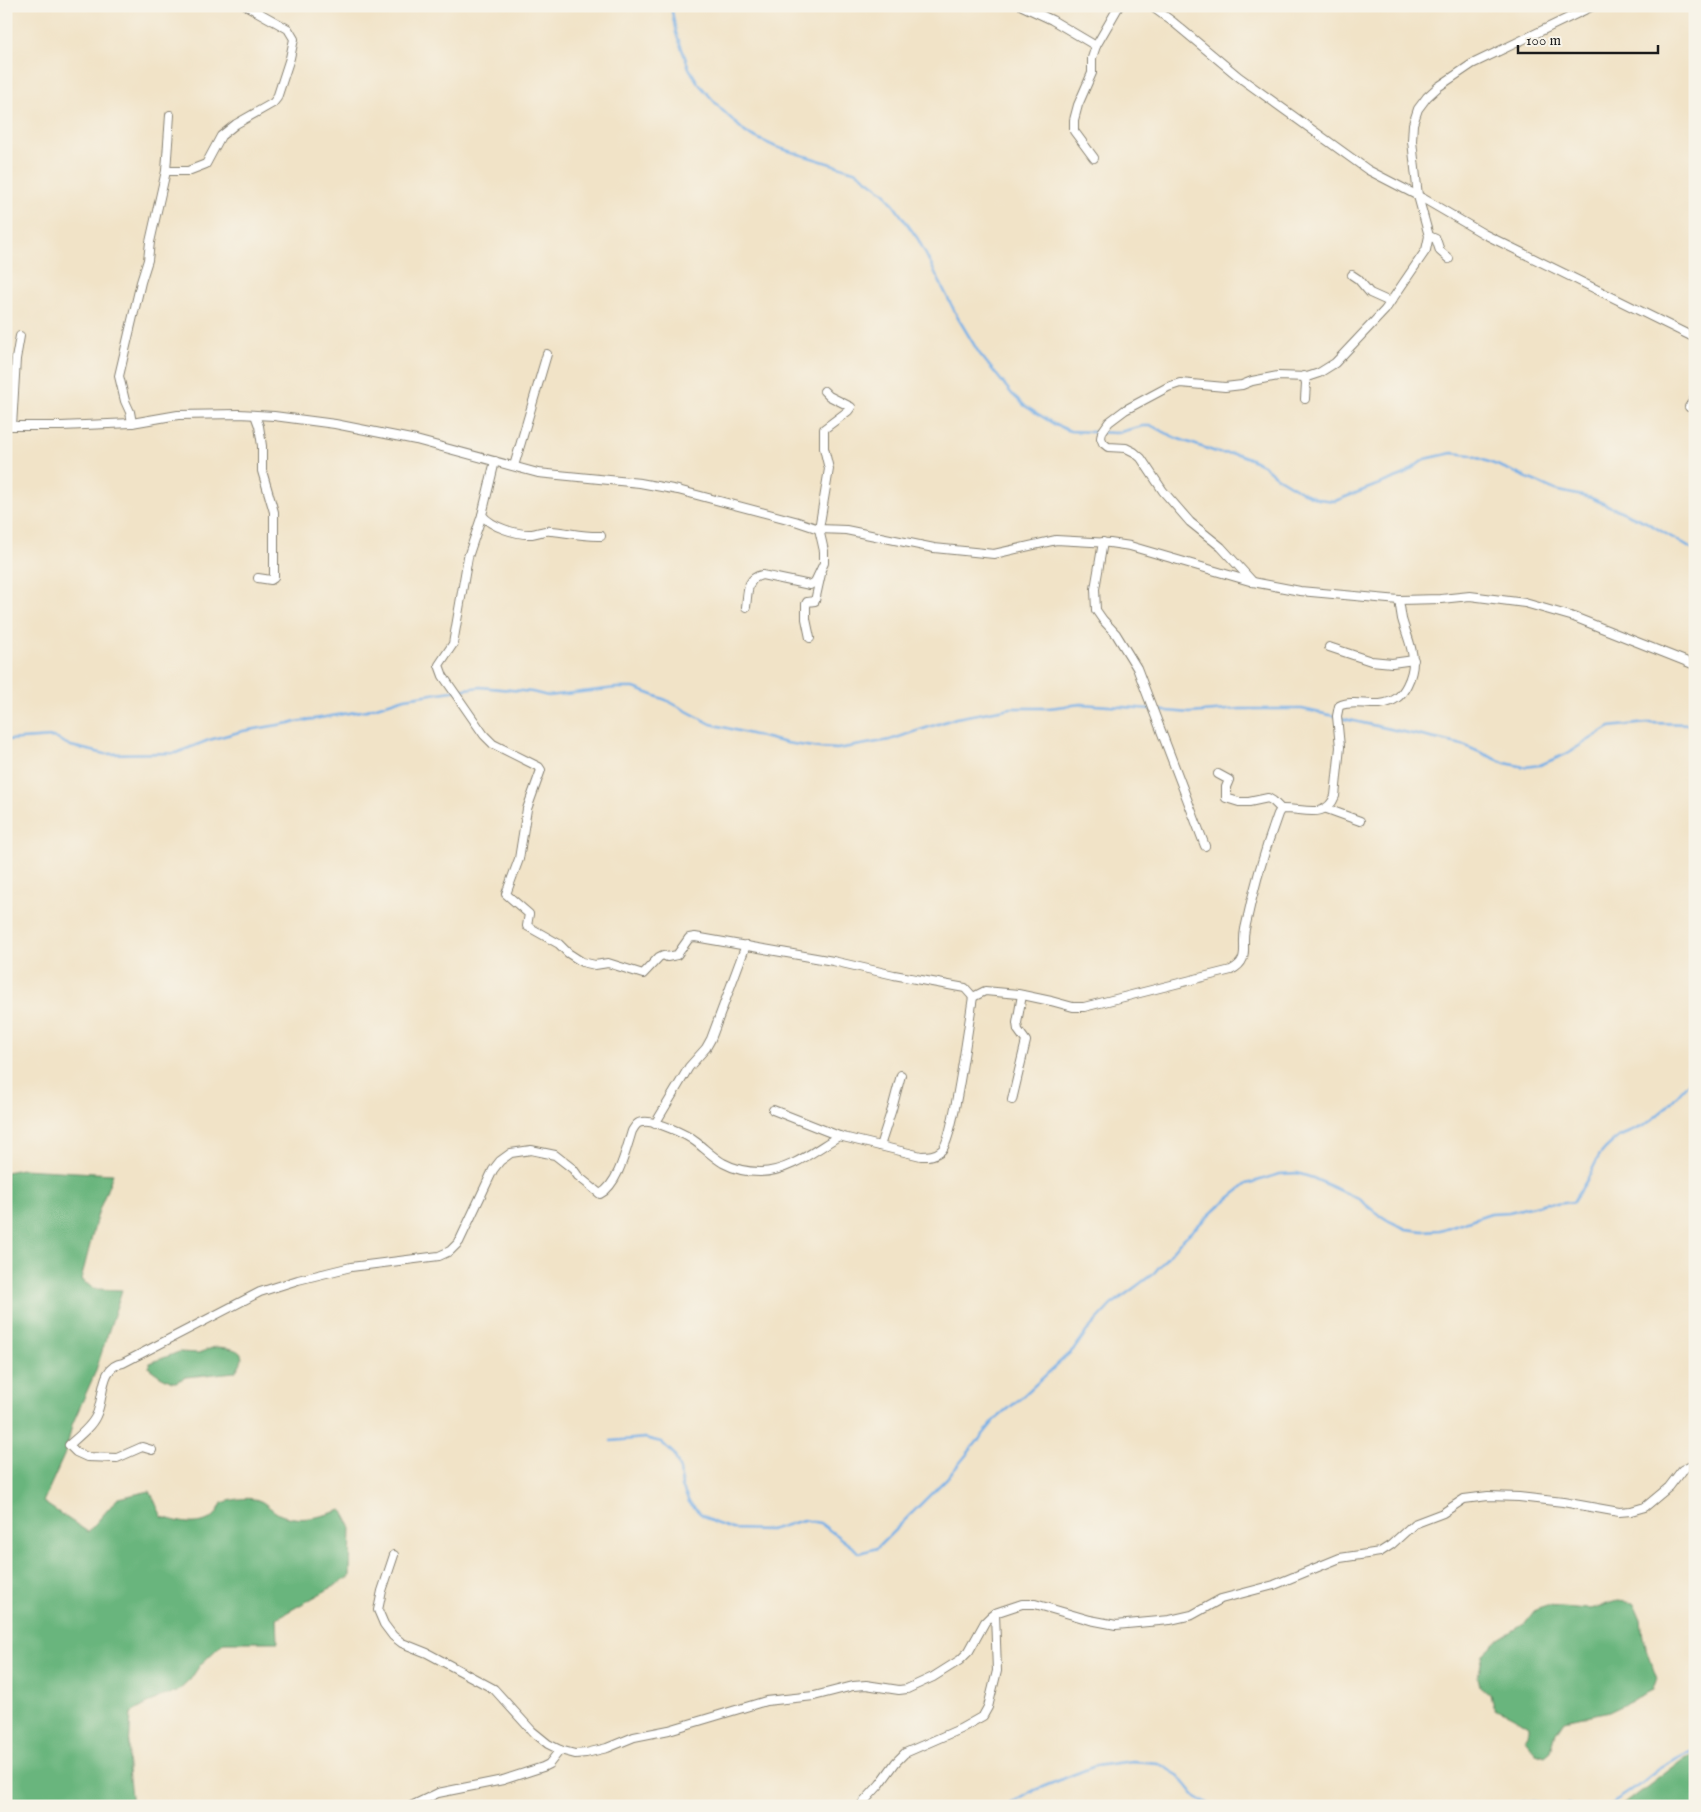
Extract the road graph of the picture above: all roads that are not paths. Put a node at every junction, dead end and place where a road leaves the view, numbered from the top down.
1 (247, 6) edge
2 (1022, 6) edge
3 (1119, 6) edge
4 (1151, 6) edge
5 (1593, 6) edge
6 (1096, 46) junction
7 (170, 115) dead end
8 (1094, 158) dead end
9 (166, 171) junction
10 (1418, 196) junction
11 (1428, 236) junction
12 (1449, 259) dead end
13 (1352, 276) dead end
14 (1390, 302) junction
15 (20, 336) dead end
16 (1695, 338) edge
17 (547, 354) dead end
18 (1304, 376) junction
19 (824, 391) dead end
20 (1695, 398) edge
21 (1305, 399) dead end
22 (1689, 407) dead end
23 (255, 414) junction
24 (132, 423) junction
25 (9, 426) edge
26 (495, 461) junction
27 (514, 466) junction
28 (482, 514) junction
29 (819, 529) junction
30 (601, 536) dead end
31 (1103, 542) junction
32 (824, 563) junction
33 (258, 578) dead end
34 (1253, 582) junction
35 (1399, 600) junction
36 (746, 607) dead end
37 (810, 638) dead end
38 (1329, 647) dead end
39 (1414, 660) junction
40 (1695, 665) edge
41 (1218, 774) dead end
42 (1281, 809) junction
43 (1327, 809) junction
44 (1360, 821) dead end
45 (1205, 846) dead end
46 (746, 945) junction
47 (1022, 995) junction
48 (973, 997) junction
49 (901, 1075) dead end
50 (1012, 1100) dead end
51 (773, 1110) dead end
52 (655, 1124) junction
53 (839, 1136) junction
54 (880, 1146) junction
55 (152, 1450) dead end
56 (1695, 1465) edge
57 (394, 1555) dead end
58 (995, 1613) junction
59 (560, 1750) junction
60 (412, 1806) edge
61 (860, 1806) edge

1 - 9 street
2 - 6 street
3 - 6 street
4 - 10 street
5 - 10 street
6 - 8 street
7 - 9 street
9 - 24 street
10 - 11 street
10 - 16 street
11 - 12 street
11 - 14 street
13 - 14 street
14 - 18 street
15 - 25 street
17 - 27 street
18 - 21 street
18 - 34 street
19 - 29 street
20 - 22 street
23 - 24 street
23 - 26 street
23 - 33 street
24 - 25 street
26 - 27 street
26 - 28 street
27 - 29 street
28 - 30 street
28 - 46 street
29 - 31 street
29 - 32 street
31 - 34 street
31 - 45 street
32 - 36 street
32 - 37 street
34 - 35 street
35 - 39 street
35 - 40 street
38 - 39 street
39 - 43 street
41 - 42 street
42 - 43 street
42 - 47 street
43 - 44 street
46 - 48 street
46 - 52 street
47 - 48 street
47 - 50 street
48 - 54 street
49 - 54 street
51 - 53 street
52 - 53 street
52 - 55 street
53 - 54 street
56 - 58 street
57 - 59 street
58 - 59 street
58 - 61 street
59 - 60 street

